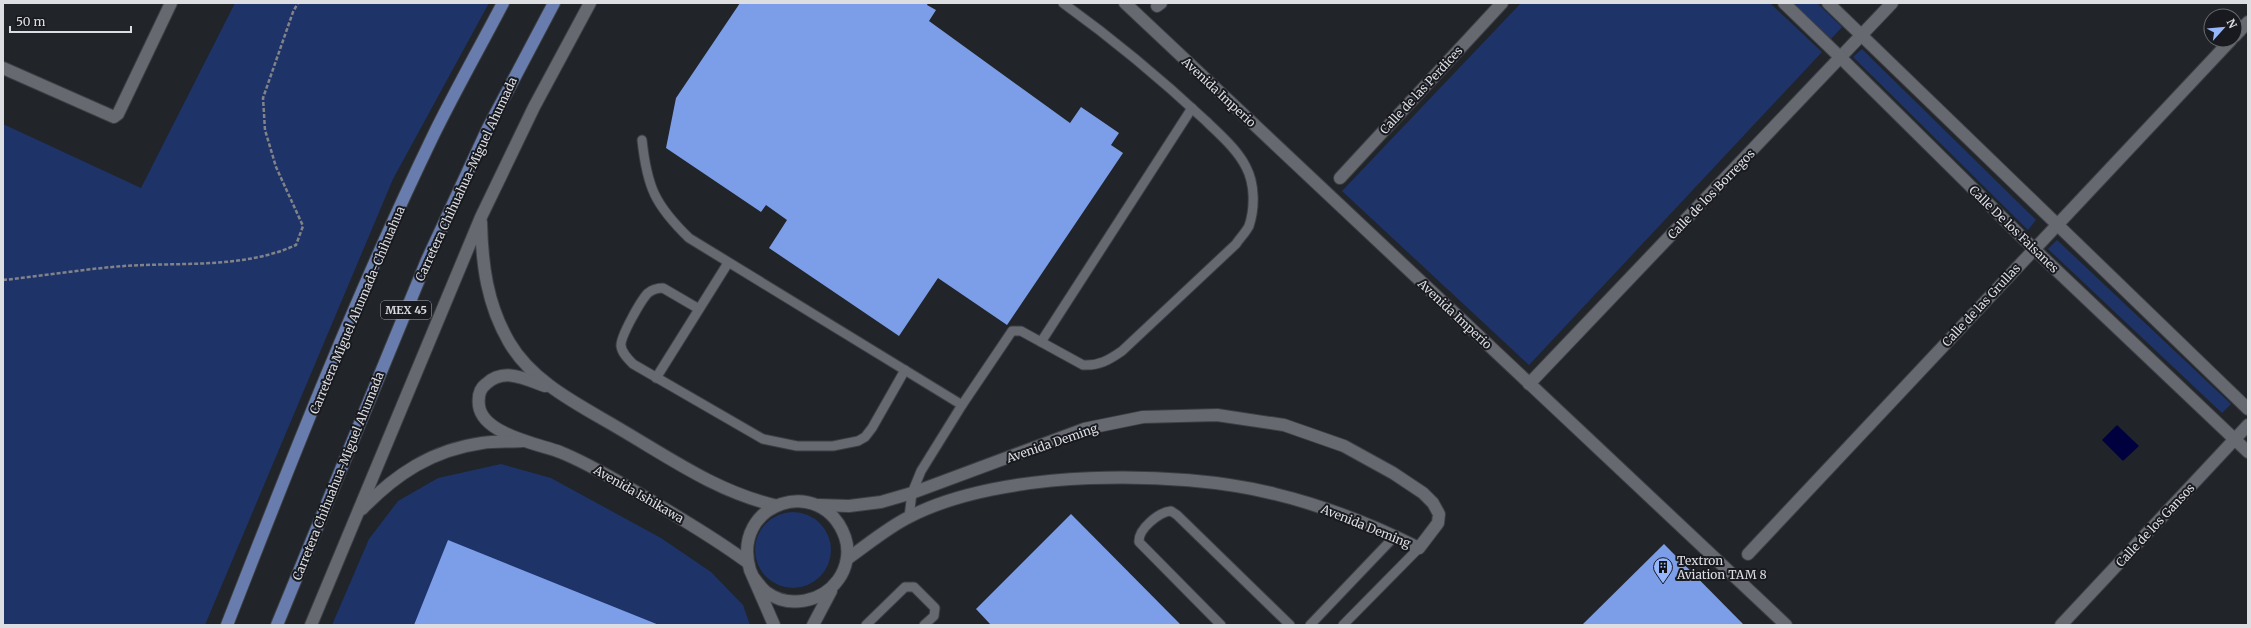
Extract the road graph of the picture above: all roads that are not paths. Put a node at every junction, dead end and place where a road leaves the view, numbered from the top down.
1 (171, 3) edge
2 (503, 3) edge
3 (554, 3) edge
4 (590, 3) edge
5 (1063, 3) edge
6 (1124, 3) edge
7 (1502, 3) edge
8 (1784, 3) edge
9 (1828, 3) edge
10 (1892, 3) edge
11 (1862, 35) junction
12 (2223, 48) edge
13 (1841, 58) junction
14 (3, 68) edge
15 (1192, 108) junction
16 (642, 140) dead end
17 (1340, 178) dead end
18 (481, 217) junction
19 (2056, 225) junction
20 (2034, 249) junction
21 (728, 262) junction
22 (699, 309) junction
23 (1042, 342) junction
24 (905, 370) junction
25 (656, 378) junction
26 (1529, 384) junction
27 (554, 389) junction
28 (962, 405) junction
29 (2248, 409) edge
30 (2248, 425) edge
31 (2235, 439) junction
32 (523, 441) junction
33 (2248, 452) edge
34 (912, 493) junction
35 (774, 505) junction
36 (818, 505) junction
37 (358, 513) junction
38 (909, 517) junction
39 (1394, 536) junction
40 (1419, 548) junction
41 (1748, 554) dead end
42 (847, 559) junction
43 (747, 562) junction
44 (754, 578) junction
45 (833, 587) junction
46 (227, 625) edge
47 (277, 625) edge
48 (311, 625) edge
49 (774, 625) edge
50 (814, 625) edge
51 (866, 625) edge
52 (924, 625) edge
53 (1221, 625) edge
54 (1290, 625) edge
55 (1310, 625) edge
56 (1343, 625) edge
57 (1786, 625) edge
58 (2061, 625) edge

1 - 14 street
2 - 46 main road, Carretera Miguel Ahumada-Chihuahua
3 - 47 main road, Carretera Chihuahua-Miguel Ahumada / MEX 45
4 - 18 street
5 - 15 lane
6 - 26 street, Avenida Imperio
7 - 17 street, Calle de las Perdices
8 - 13 street, Calle De los Faisanes
9 - 11 street
10 - 11 street, Calle de los Borregos
11 - 13 street, Calle de los Borregos
11 - 19 street
12 - 19 street, Calle de las Grullas
13 - 20 street, Calle De los Faisanes
13 - 26 street, Calle de los Borregos
15 - 23 lane
15 - 23 lane
16 - 21 lane
18 - 27 street
18 - 37 street
19 - 20 street, Calle de las Grullas
19 - 29 street
20 - 31 street, Calle De los Faisanes
20 - 41 street, Calle de las Grullas
21 - 22 lane
21 - 24 lane
22 - 25 lane
22 - 25 lane
23 - 28 lane
24 - 25 lane
24 - 28 lane
26 - 57 street, Avenida Imperio
27 - 32 street
27 - 35 street
28 - 34 lane
30 - 31 street, Calle de los Gansos
31 - 33 street, Calle De los Faisanes
31 - 58 street, Calle de los Gansos
32 - 37 street
32 - 43 street, Avenida Ishikawa
34 - 36 street, Avenida Deming
34 - 38 lane
34 - 40 street, Avenida Deming
35 - 36 street
35 - 43 street, Avenida Ishikawa
36 - 42 street, Avenida Ishikawa
37 - 48 street
38 - 39 street, Avenida Deming
38 - 42 street, Avenida Deming
39 - 40 street, Avenida Deming
39 - 55 lane
40 - 56 lane
42 - 45 street, Avenida Ishikawa
43 - 44 street, Avenida Ishikawa
44 - 45 street, Avenida Ishikawa
44 - 49 street, Avenida Ishikawa
45 - 50 street, Avenida Ishikawa
51 - 52 lane
53 - 54 lane

